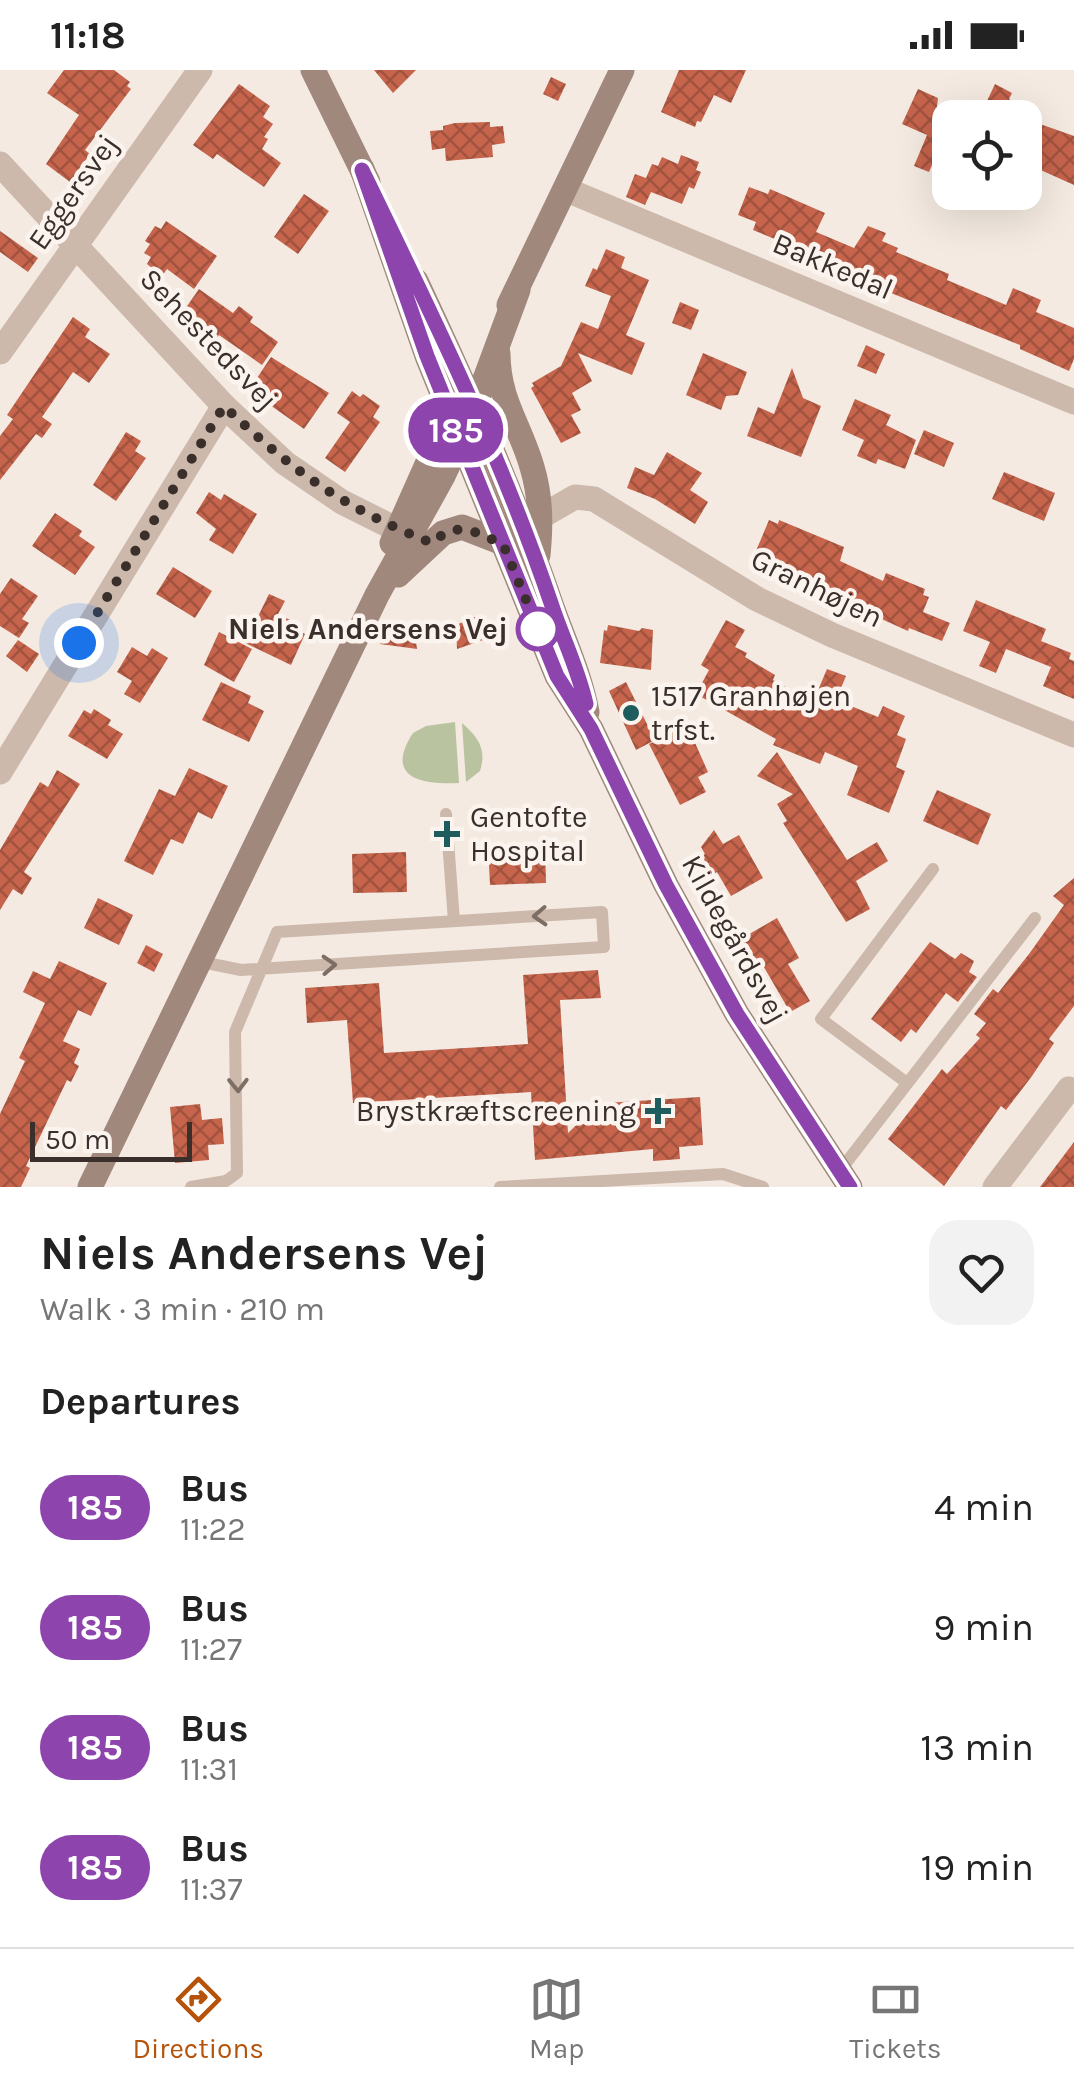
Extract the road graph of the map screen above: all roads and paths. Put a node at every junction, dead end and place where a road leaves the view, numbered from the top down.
1 (200, 70) edge
2 (313, 70) edge
3 (622, 70) edge
4 (0, 164) edge
5 (362, 170) junction
6 (566, 190) junction
7 (76, 244) junction
8 (518, 290) junction
9 (498, 343) junction
10 (0, 352) edge
11 (470, 395) junction
12 (1074, 402) edge
13 (224, 406) junction
14 (449, 413) junction
15 (460, 439) junction
16 (542, 516) junction
17 (414, 535) junction
18 (503, 544) junction
19 (538, 560) junction
20 (377, 595) junction
21 (591, 729) junction
22 (1074, 735) edge
23 (0, 772) edge
24 (446, 814) dead end
25 (932, 869) dead end
26 (1035, 918) dead end
27 (454, 921) junction
28 (197, 961) junction
29 (908, 1083) junction
30 (1070, 1089) dead end
31 (847, 1183) edge
32 (90, 1187) edge
33 (191, 1187) edge
34 (500, 1187) edge
35 (763, 1187) edge
36 (994, 1187) edge

1 - 7 street, Eggersvej
2 - 5 street, Kildegårdsvej
3 - 6 street
4 - 7 street, Sehestedsvej
5 - 11 street, Kildegårdsvej
5 - 14 street, Kildegårdsvej
6 - 8 street
6 - 12 street, Bakkedal
7 - 10 street, Eggersvej
7 - 13 street, Sehestedsvej
8 - 9 street
8 - 11 street
9 - 11 street
9 - 16 street, Kildegårdsvej
11 - 14 street
11 - 15 street
11 - 19 street, Kildegårdsvej
13 - 17 street, Sehestedsvej
13 - 23 street
14 - 15 street, Kildegårdsvej
14 - 17 street
15 - 17 street
15 - 18 street, Kildegårdsvej
16 - 19 street, Kildegårdsvej
16 - 22 street, Granhøjen
17 - 18 street
17 - 20 street
17 - 20 street
18 - 21 street, Kildegårdsvej
19 - 21 street, Kildegårdsvej
20 - 28 street
21 - 31 street, Kildegårdsvej
24 - 27 lane
25 - 29 lane, Kildegårdsvej
26 - 29 lane, Kildegårdsvej
28 -> 27 lane
27 -> 33 lane
28 - 32 street
29 - 31 lane, Kildegårdsvej
30 - 36 street
34 - 35 lane

